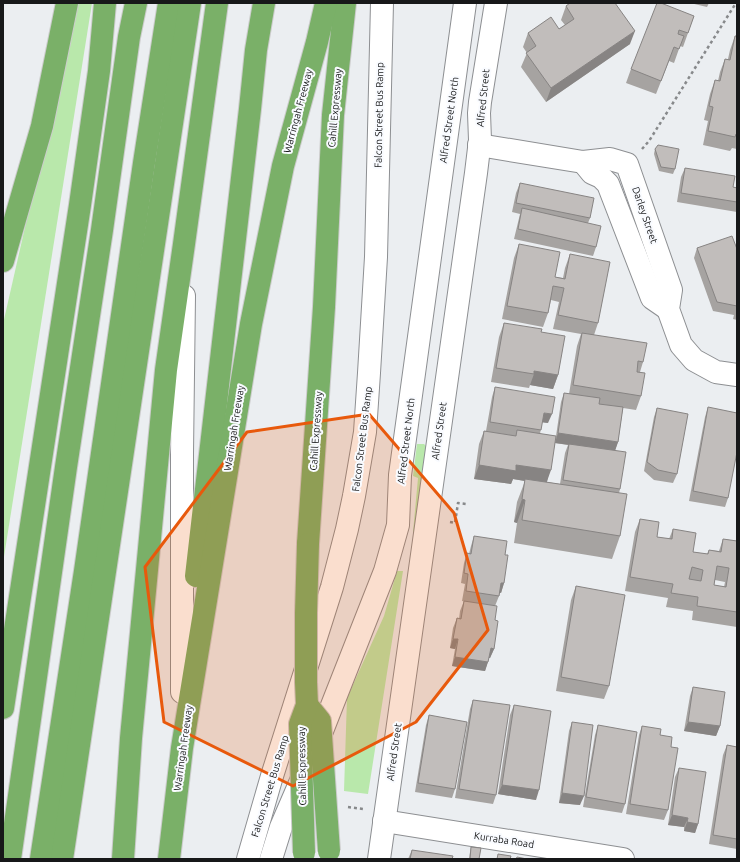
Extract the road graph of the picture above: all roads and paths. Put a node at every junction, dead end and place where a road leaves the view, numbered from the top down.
1 (67, 3) edge
2 (105, 3) edge
3 (136, 3) edge
4 (169, 3) edge
5 (190, 3) edge
6 (218, 3) edge
7 (264, 3) edge
8 (326, 3) edge
9 (345, 3) edge
10 (382, 3) edge
11 (465, 3) edge
12 (496, 3) edge
13 (736, 3) edge
14 (479, 145) junction
15 (584, 162) junction
16 (627, 164) junction
17 (184, 244) junction
18 (3, 261) edge
19 (668, 309) junction
20 (737, 375) edge
21 (466, 504) dead end
22 (455, 522) dead end
23 (182, 692) junction
24 (307, 705) junction
25 (3, 708) edge
26 (182, 748) junction
27 (384, 821) junction
28 (329, 855) edge
29 (304, 856) edge
30 (10, 859) edge
31 (41, 859) edge
32 (62, 859) edge
33 (123, 859) edge
34 (169, 859) edge
35 (248, 859) edge
36 (271, 859) edge
37 (379, 859) edge
38 (623, 859) edge

1 - 18 highway
2 - 25 highway
3 - 30 highway
4 - 31 highway
5 - 32 highway
6 - 17 highway, Warringah Freeway
7 - 23 highway
8 - 26 highway, Warringah Freeway
9 - 24 highway, Cahill Expressway, bridge
10 - 35 street, Falcon Street Bus Ramp
11 - 36 street, Alfred Street North
12 - 14 street, Alfred Street
13 - 16 path
14 - 15 street
14 - 27 street, Alfred Street
15 - 16 street
15 - 19 street
16 - 19 street, Darley Street
17 - 23 street, Warringah Freeway
17 - 33 highway, Warringah Freeway
19 - 20 street, Darley Street
21 - 22 path
23 - 26 highway
24 - 28 highway, bridge
24 - 29 highway, Cahill Expressway, bridge
26 - 34 highway, Warringah Freeway
27 - 37 street, Alfred Street
27 - 38 street, Kurraba Road

